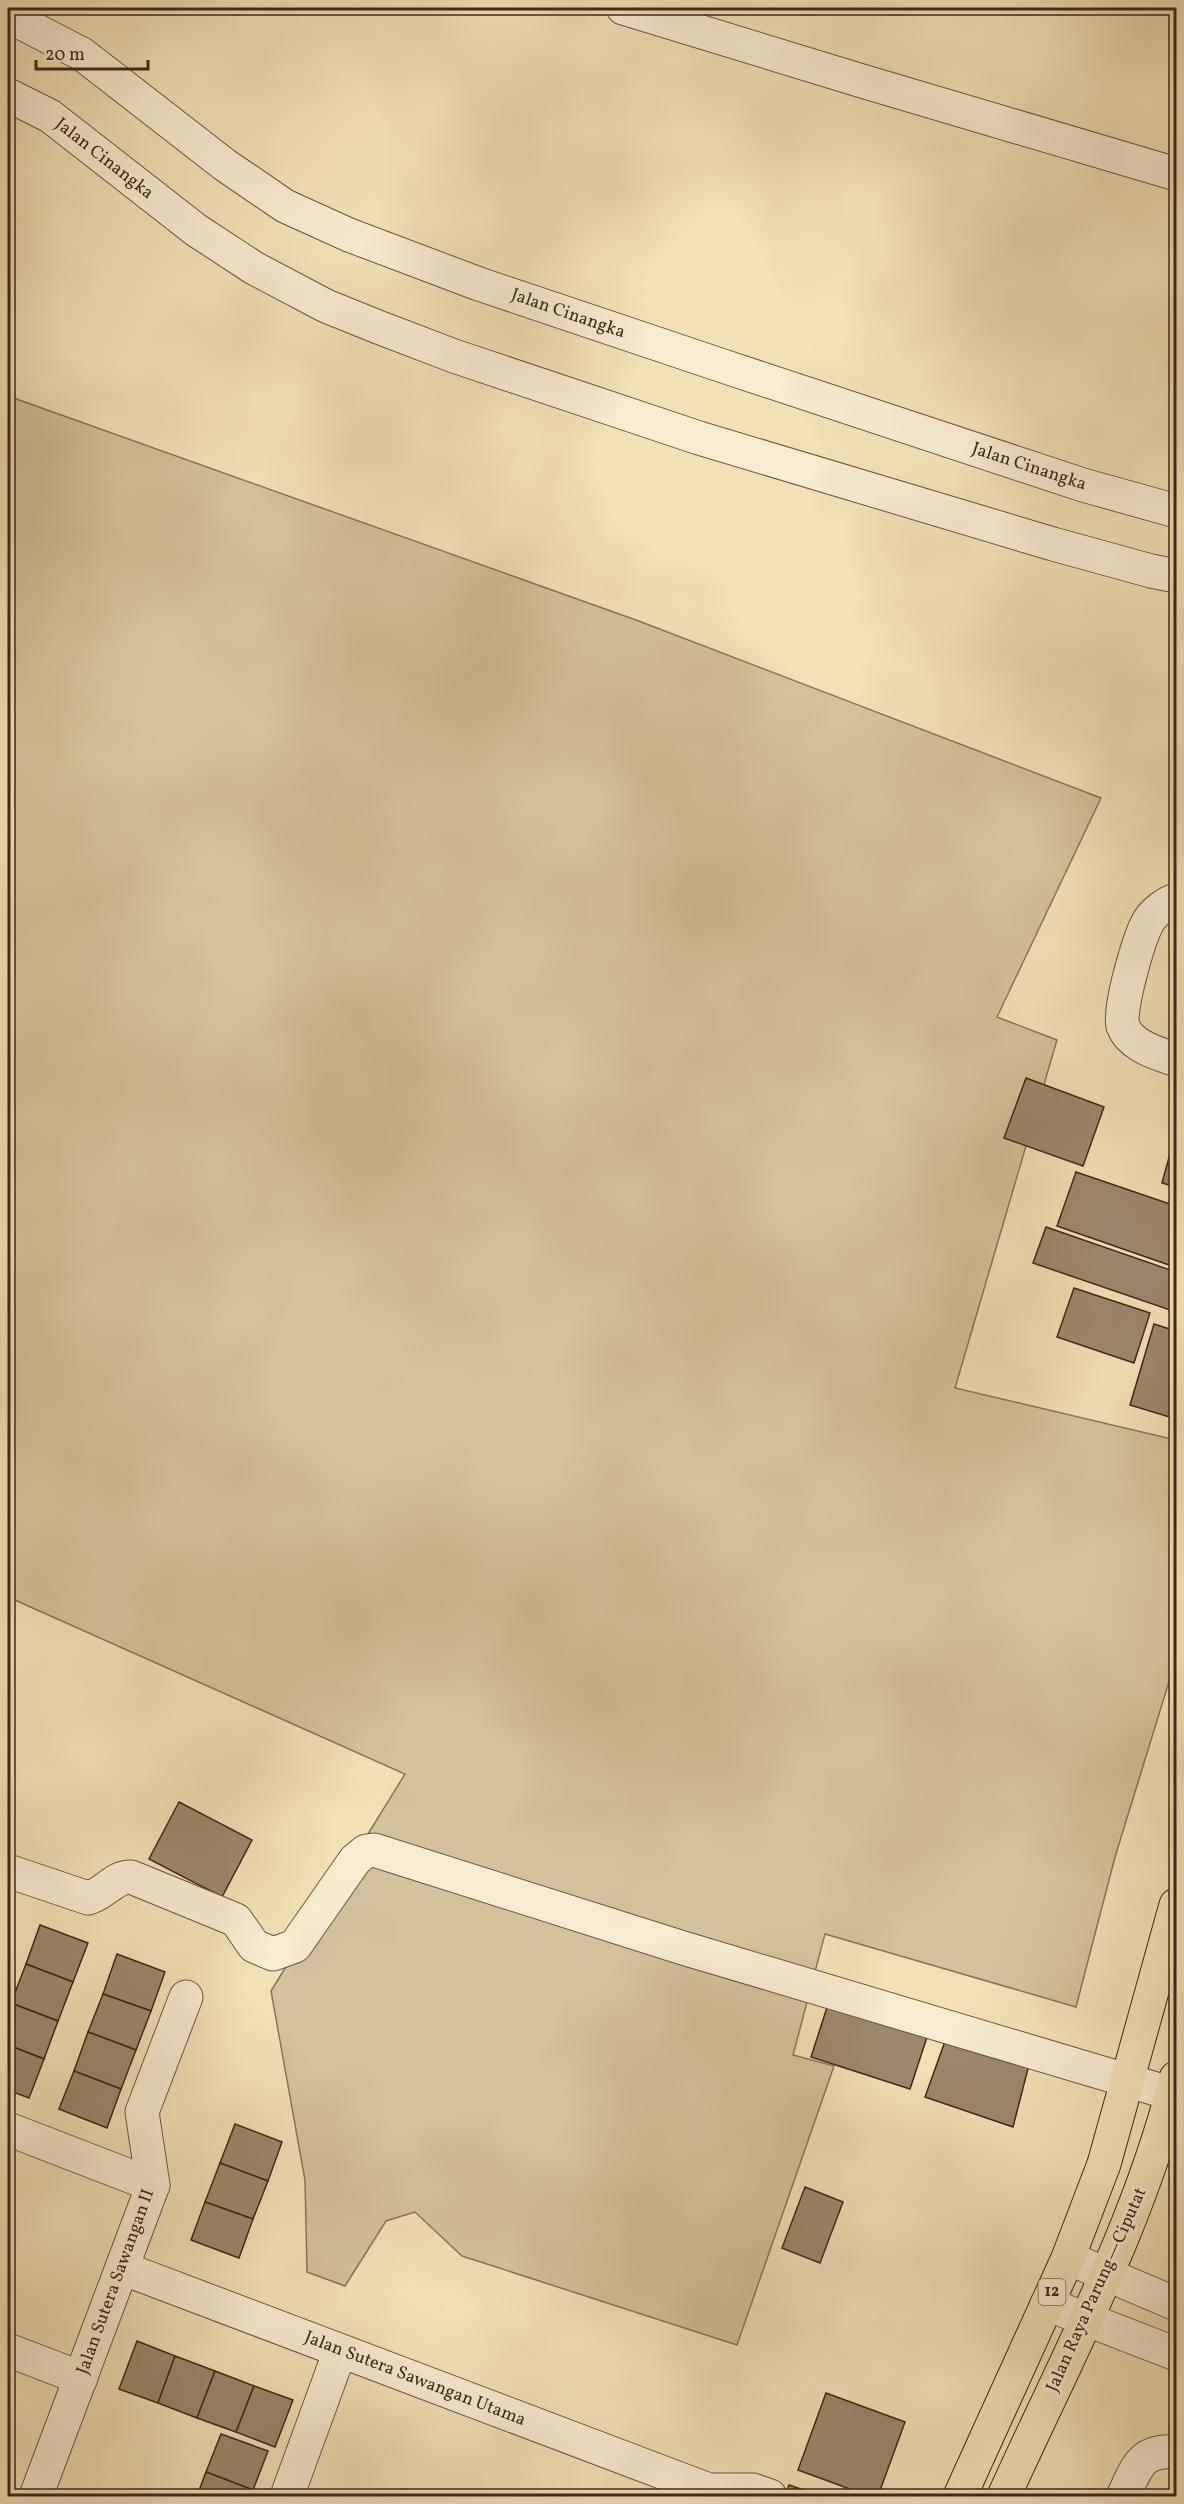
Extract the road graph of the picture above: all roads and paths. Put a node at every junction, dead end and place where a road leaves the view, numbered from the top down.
1 (623, 8) edge
2 (8, 16) edge
3 (8, 95) edge
4 (1176, 174) edge
5 (1176, 511) edge
6 (1176, 576) edge
7 (1176, 900) edge
8 (1176, 1060) edge
9 (8, 1871) edge
10 (1176, 1905) edge
11 (186, 1997) dead end
12 (1128, 2082) junction
13 (1175, 2089) edge
14 (8, 2129) edge
15 (153, 2185) junction
16 (1068, 2258) junction
17 (122, 2268) junction
18 (1106, 2275) junction
19 (1047, 2304) junction
20 (1176, 2304) edge
21 (1087, 2320) junction
22 (8, 2350) edge
23 (340, 2351) junction
24 (1176, 2354) edge
25 (81, 2378) junction
26 (1176, 2452) edge
27 (710, 2494) edge
28 (36, 2496) edge
29 (287, 2496) edge
30 (770, 2496) edge
31 (960, 2496) edge
32 (1004, 2496) edge
33 (1123, 2496) edge

1 - 4 street
2 - 5 street, Jalan Cinangka
3 - 6 street, Jalan Cinangka
7 - 8 street
9 - 12 street
10 - 12 highway, 12
11 - 15 street, Jalan Sutera Sawangan II
12 - 13 street
12 - 16 highway, 12
13 - 18 highway, Jalan Raya Parung—Ciputat / 12
14 - 15 street
15 - 17 street, Jalan Sutera Sawangan II
16 - 18 street
16 - 19 highway, 12
17 - 23 street, Jalan Sutera Sawangan Utama
17 - 25 street, Jalan Sutera Sawangan II
18 - 20 street
18 - 21 highway, Jalan Raya Parung—Ciputat / 12
19 - 21 street
19 - 31 highway, 12
21 - 24 street
21 - 32 highway, Jalan Raya Parung—Ciputat / 12
22 - 25 street
23 - 27 street, Jalan Sutera Sawangan Utama
23 - 29 street
25 - 28 street, Jalan Sutera Sawangan II
26 - 33 street
27 - 30 street

